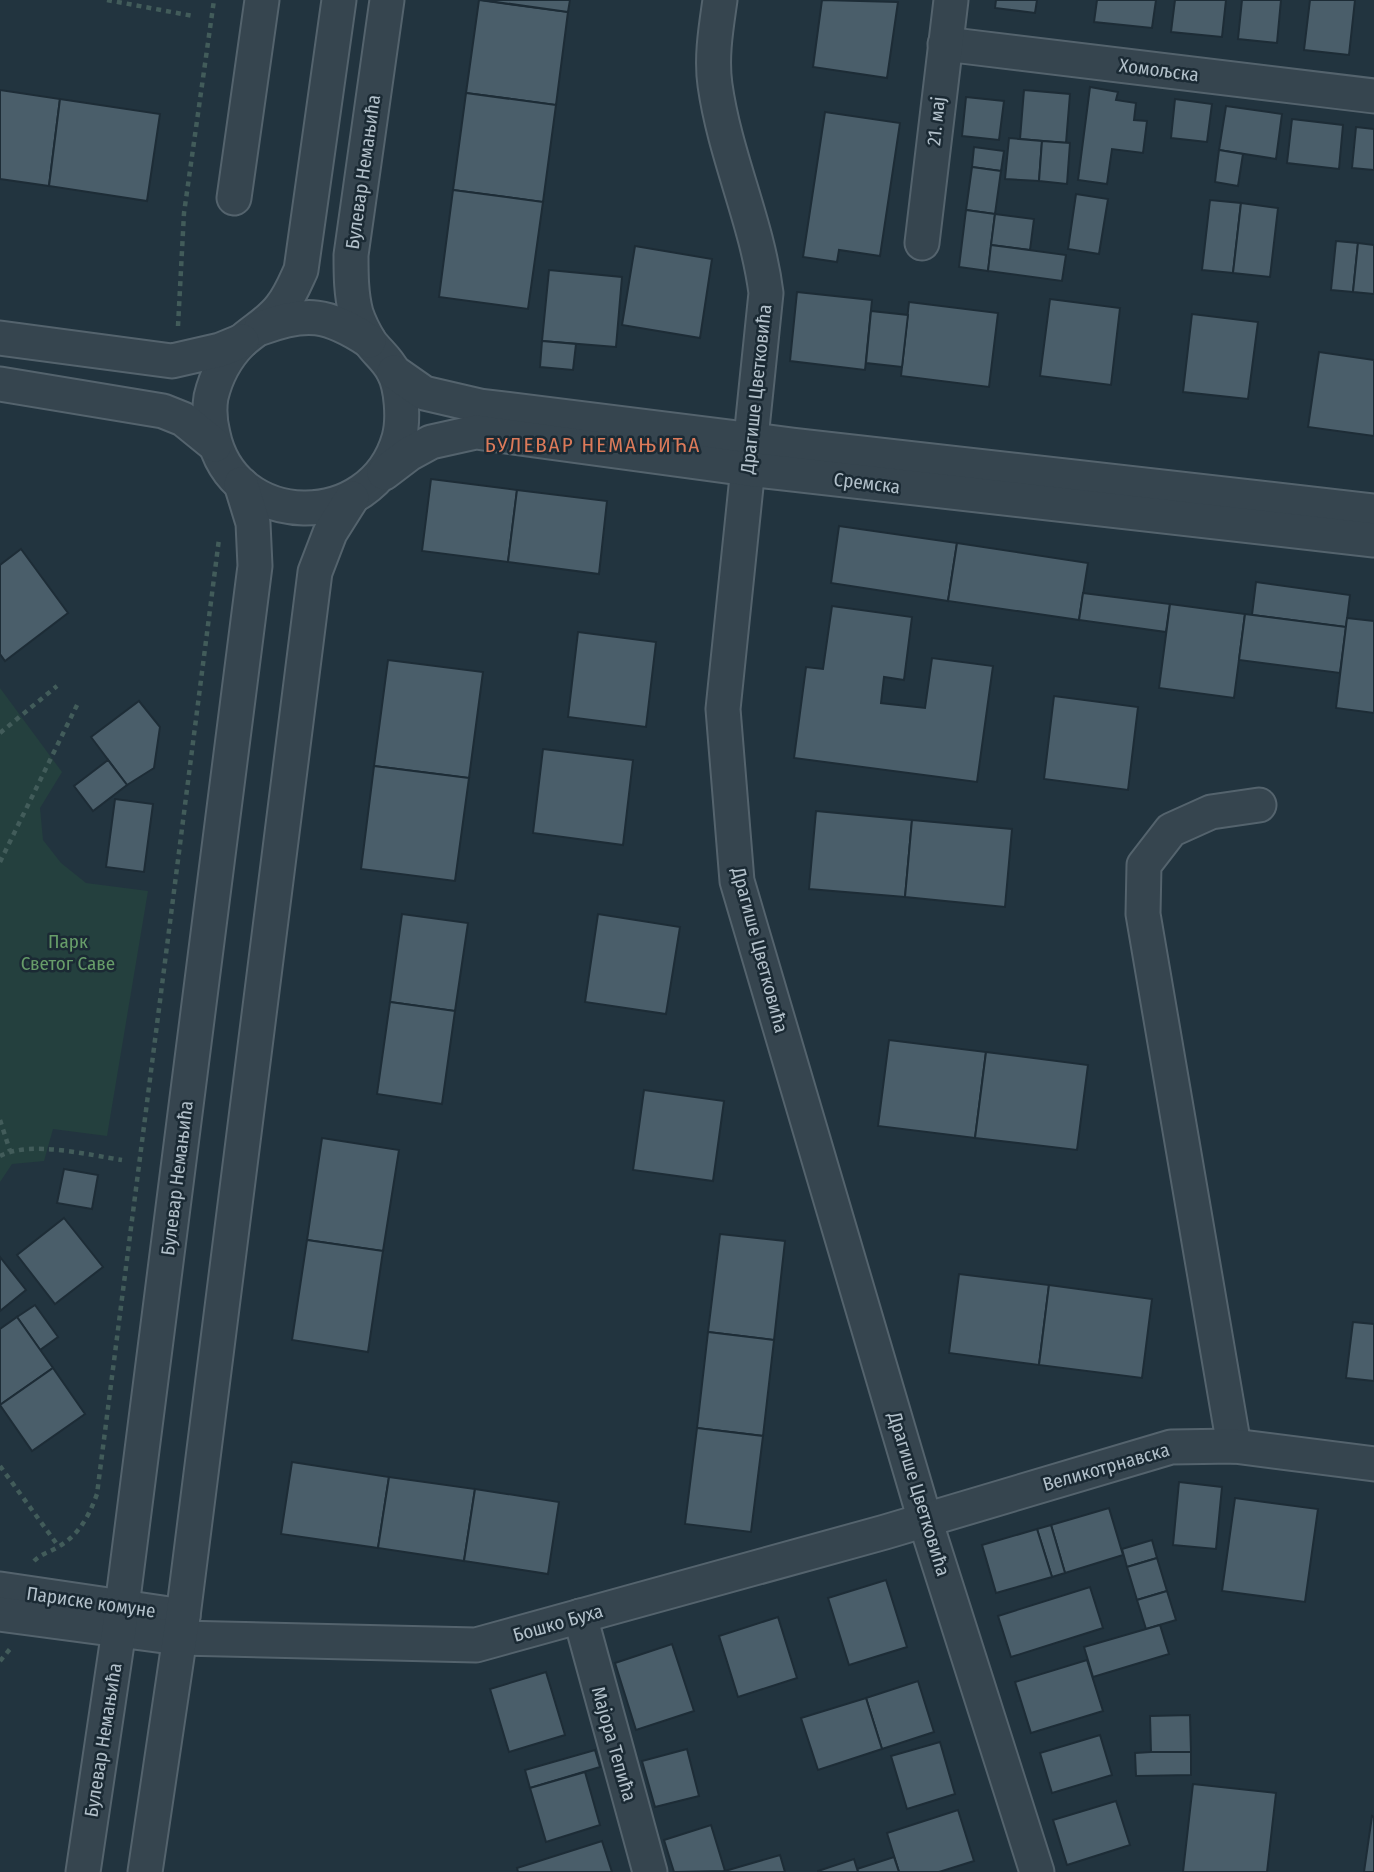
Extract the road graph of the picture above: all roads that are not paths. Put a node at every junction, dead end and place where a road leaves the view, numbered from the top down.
1 (262, 0) edge
2 (339, 0) edge
3 (387, 0) edge
4 (720, 0) edge
5 (951, 0) edge
6 (944, 44) junction
7 (1374, 96) edge
8 (234, 198) dead end
9 (922, 243) dead end
10 (251, 334) junction
11 (0, 338) edge
12 (369, 341) junction
13 (394, 372) junction
14 (0, 384) edge
15 (215, 445) junction
16 (749, 454) junction
17 (241, 484) junction
18 (363, 489) junction
19 (1374, 511) edge
20 (1374, 540) edge
21 (1259, 805) dead end
22 (1234, 1446) junction
23 (1374, 1464) edge
24 (925, 1520) junction
25 (0, 1589) edge
26 (0, 1614) edge
27 (580, 1616) junction
28 (121, 1618) junction
29 (181, 1627) junction
30 (83, 1872) edge
31 (145, 1872) edge
32 (650, 1872) edge
33 (1037, 1872) edge

1 - 8 street
2 - 10 street, Булевар Немањића
3 - 12 street, Булевар Немањића
4 - 16 street, Драгише Цветковића
5 - 6 street, 21. мај
6 - 7 street, Хомољска
6 - 9 street, 21. мај
10 - 11 street
10 - 12 street, Булевар Немањића
10 - 15 street, Булевар Немањића
12 - 13 street, Булевар Немањића
13 - 16 street, Сремска
13 - 18 street, Булевар Немањића
14 - 15 street
15 - 17 street, Булевар Немањића
16 - 18 street, Сремска
16 - 19 street, Сремска
16 - 20 street, Сремска
16 - 24 street, Драгише Цветковића
17 - 18 street, Булевар Немањића
17 - 28 street, Булевар Немањића
18 - 29 street, Булевар Немањића
21 - 22 street
22 - 23 street, Великотрнавска
22 - 24 street, Великотрнавска
24 - 27 street, Бошко Буха
24 - 33 street, Драгише Цветковића
25 - 28 street, Париске комуне
26 - 28 street, Париске комуне
27 - 29 street, Бошко Буха
27 - 32 street, Мајора Тепића
28 - 29 street, Париске комуне
28 - 30 street, Булевар Немањића
29 - 31 street, Булевар Немањића

